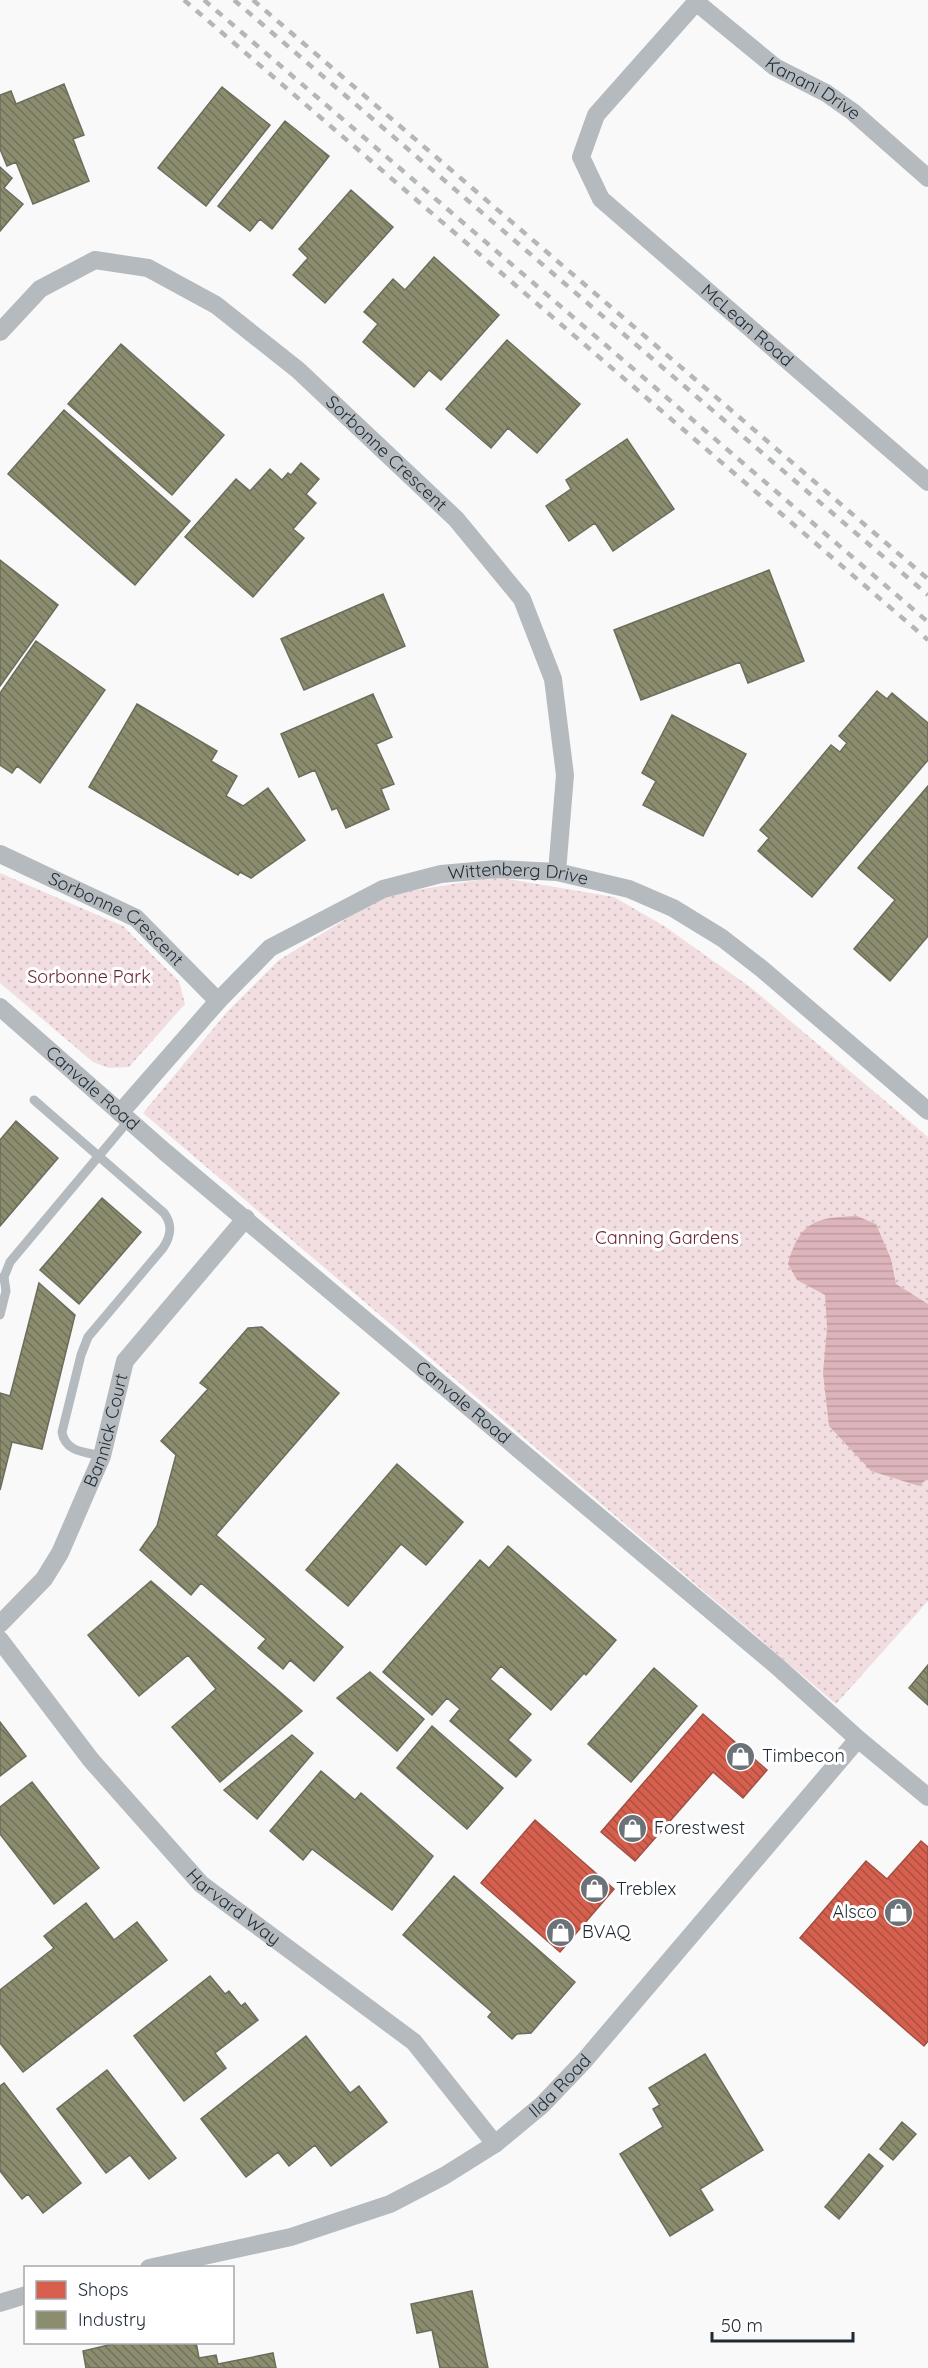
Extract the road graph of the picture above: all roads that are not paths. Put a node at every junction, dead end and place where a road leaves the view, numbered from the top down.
1 (697, 1) edge
2 (928, 177) edge
3 (0, 332) edge
4 (928, 482) edge
5 (0, 854) edge
6 (557, 873) junction
7 (218, 1001) junction
8 (0, 1007) edge
9 (34, 1100) dead end
10 (928, 1111) edge
11 (124, 1117) junction
12 (99, 1156) junction
13 (246, 1218) junction
14 (2, 1277) edge
15 (0, 1315) edge
16 (102, 1456) junction
17 (0, 1624) edge
18 (0, 1640) edge
19 (858, 1738) junction
20 (928, 1797) edge
21 (495, 2144) junction
22 (158, 2266) edge
23 (24, 2296) edge
24 (0, 2303) edge

1 - 2 street, Kanani Drive
1 - 4 street, McLean Road
3 - 6 street, Sorbonne Crescent
5 - 7 street, Sorbonne Crescent
6 - 7 street, Wittenberg Drive
6 - 10 street, Wittenberg Drive
7 - 11 street, Wittenberg Drive
8 - 11 street, Canvale Road
9 - 12 lane
11 - 12 lane
11 - 13 street, Canvale Road
12 - 14 lane
12 - 16 lane
13 - 16 street, Bannick Court
13 - 19 street, Canvale Road
14 - 15 lane
16 - 17 street, Bannick Court
18 - 21 street, Harvard Way
19 - 20 street, Canvale Road
19 - 21 street, Ilda Road
21 - 22 street, Ilda Road
23 - 24 street

